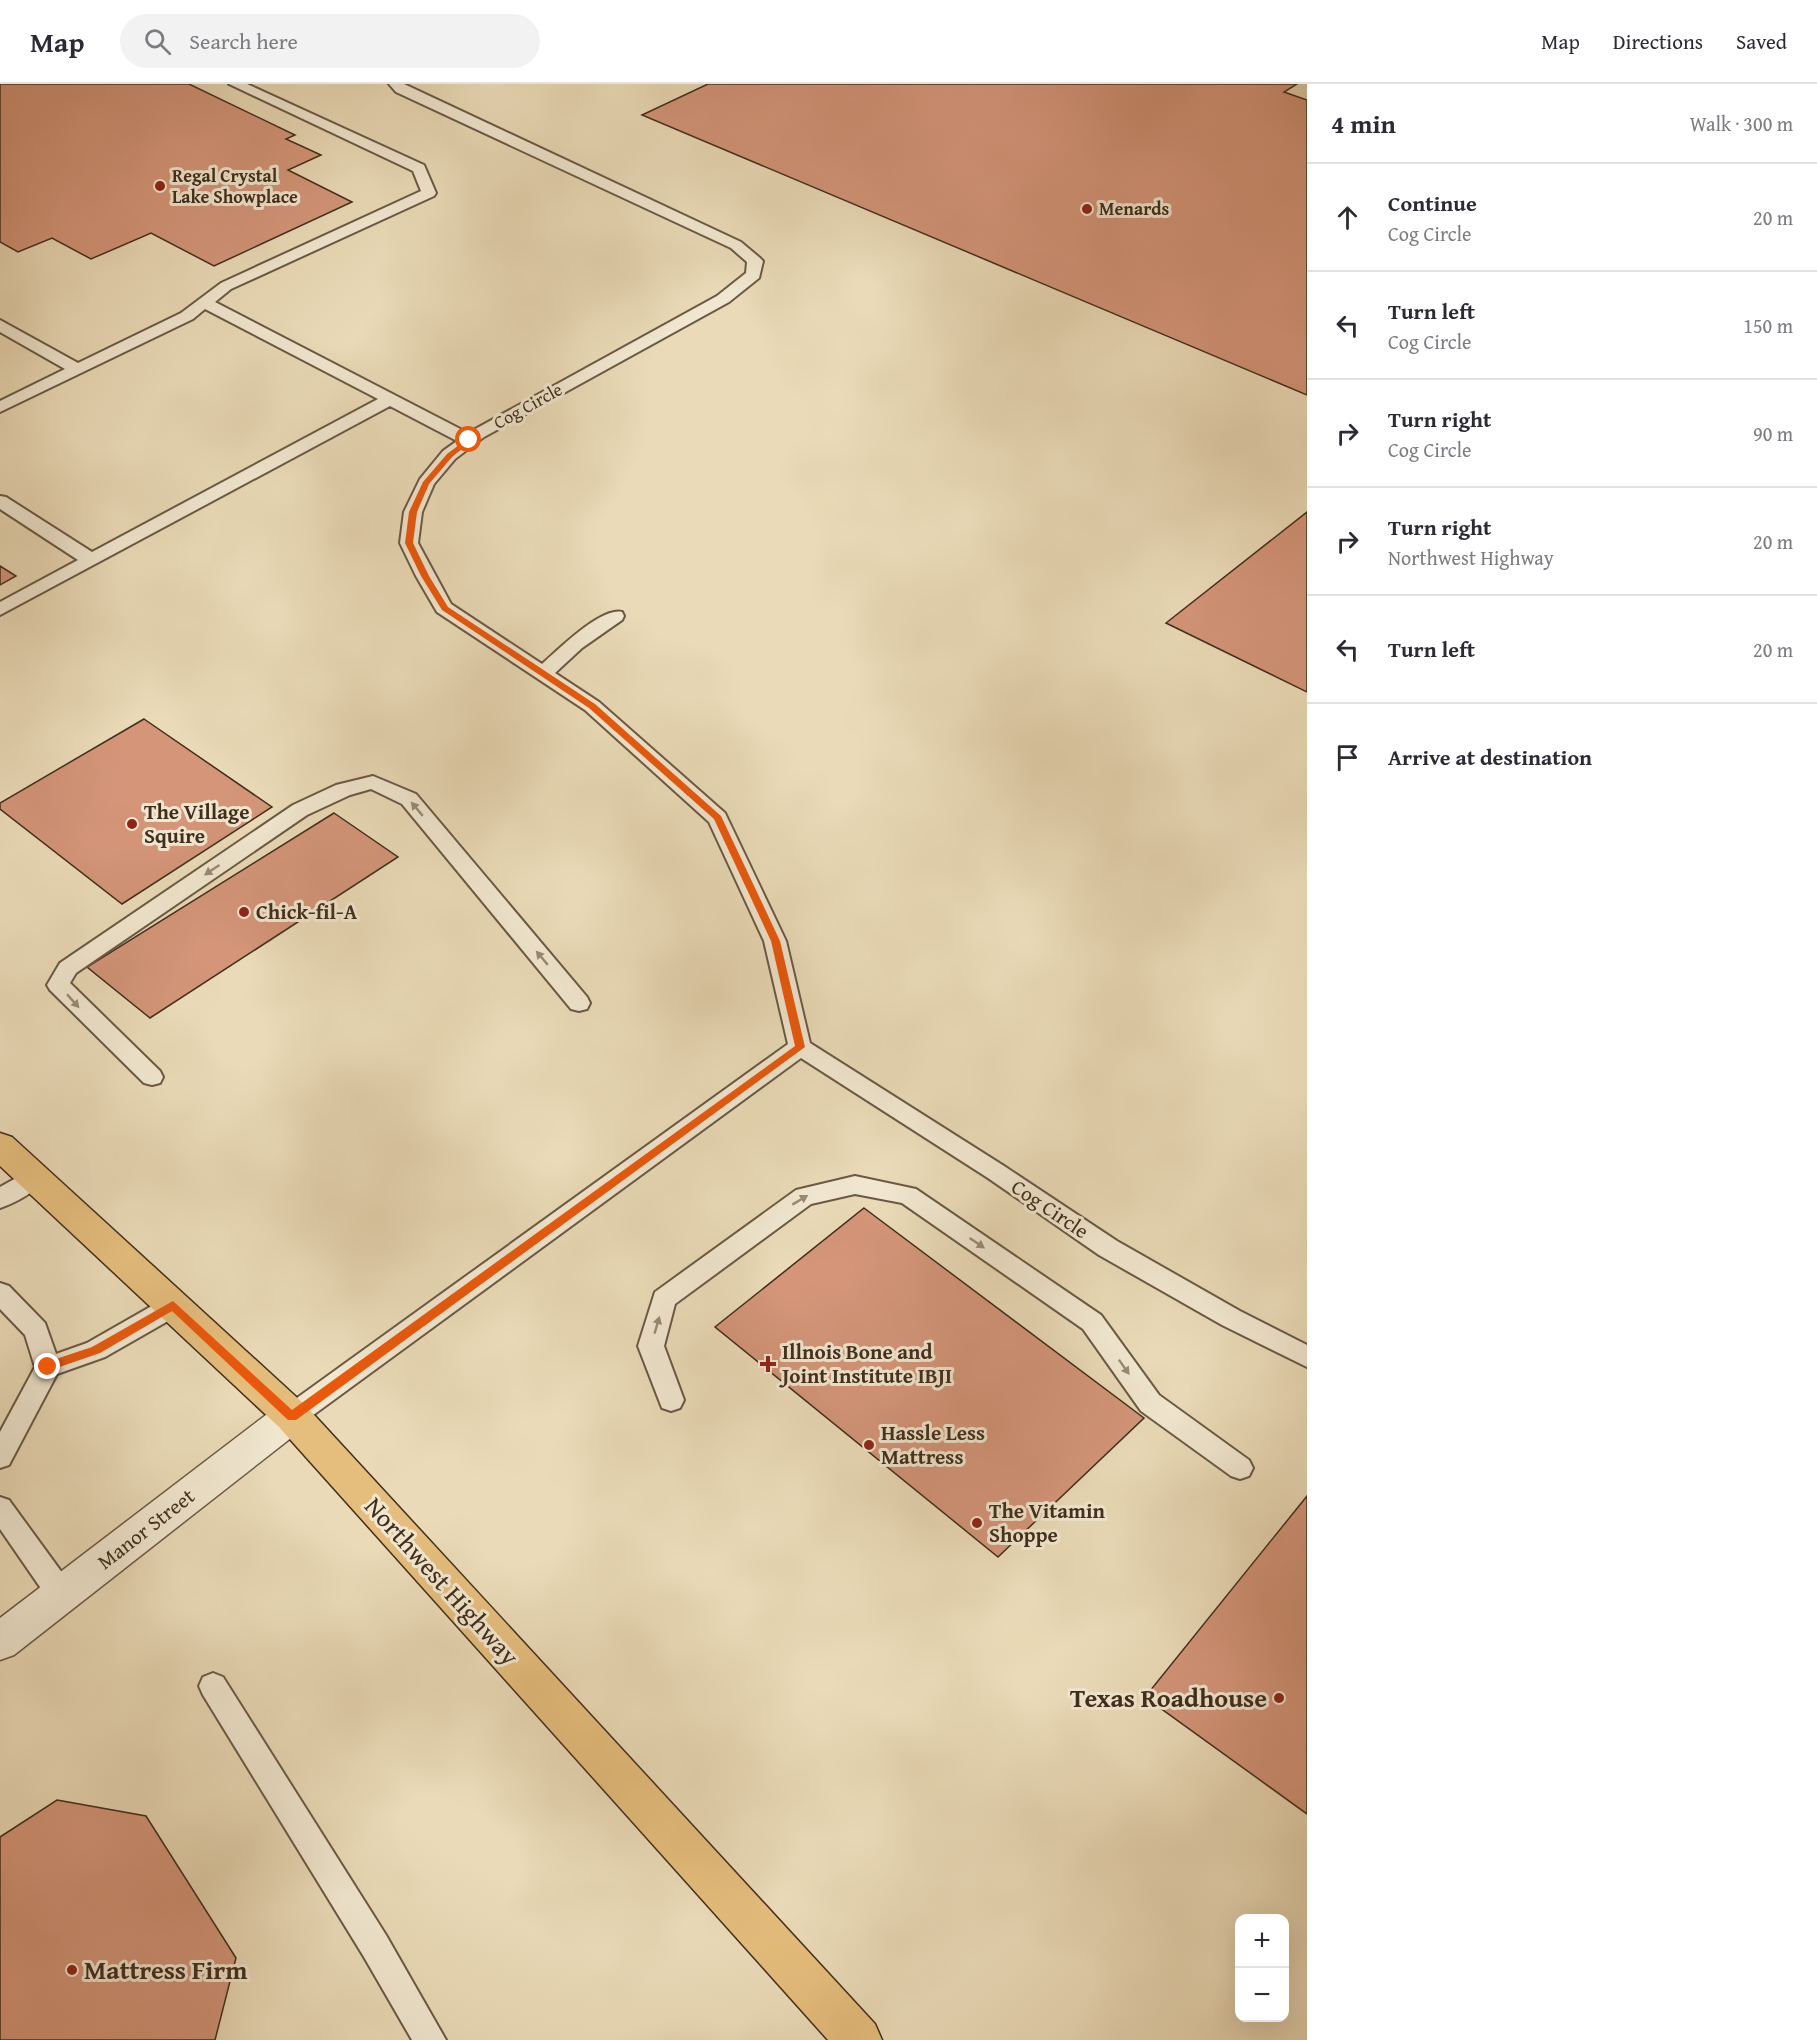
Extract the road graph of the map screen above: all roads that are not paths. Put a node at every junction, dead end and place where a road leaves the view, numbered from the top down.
1 (236, 84) edge
2 (396, 84) edge
3 (205, 303) junction
4 (0, 325) edge
5 (78, 370) junction
6 (390, 399) junction
7 (0, 407) edge
8 (469, 440) junction
9 (0, 501) edge
10 (91, 560) junction
11 (0, 609) edge
12 (615, 616) dead end
13 (544, 674) junction
14 (579, 1003) dead end
15 (800, 1047) junction
16 (152, 1077) dead end
17 (0, 1146) edge
18 (34, 1176) junction
19 (0, 1199) edge
20 (0, 1293) edge
21 (173, 1306) junction
22 (1307, 1357) edge
23 (48, 1367) junction
24 (670, 1400) dead end
25 (292, 1416) junction
26 (0, 1457) edge
27 (1240, 1468) dead end
28 (0, 1508) edge
29 (61, 1594) junction
30 (0, 1642) edge
31 (213, 1686) dead end
32 (430, 2040) edge
33 (859, 2040) edge

1 - 3 lane
2 - 8 lane, Cog Circle
3 - 5 lane
3 - 6 lane
4 - 5 lane
5 - 7 lane
6 - 8 lane
6 - 10 lane
8 - 13 lane, Cog Circle
9 - 10 lane
10 - 11 lane
12 - 13 lane
13 - 15 lane, Cog Circle
14 -> 16 lane
15 - 22 lane, Cog Circle
15 - 25 lane
17 - 18 main road, Northwest Highway
18 - 19 lane
18 - 21 main road, Northwest Highway
20 - 23 lane
21 - 23 lane
21 - 25 main road, Northwest Highway
23 - 26 lane
24 -> 27 lane
25 - 29 street, Manor Street
25 - 33 main road, Northwest Highway
28 - 29 lane
29 - 30 street, Manor Street
31 - 32 lane

